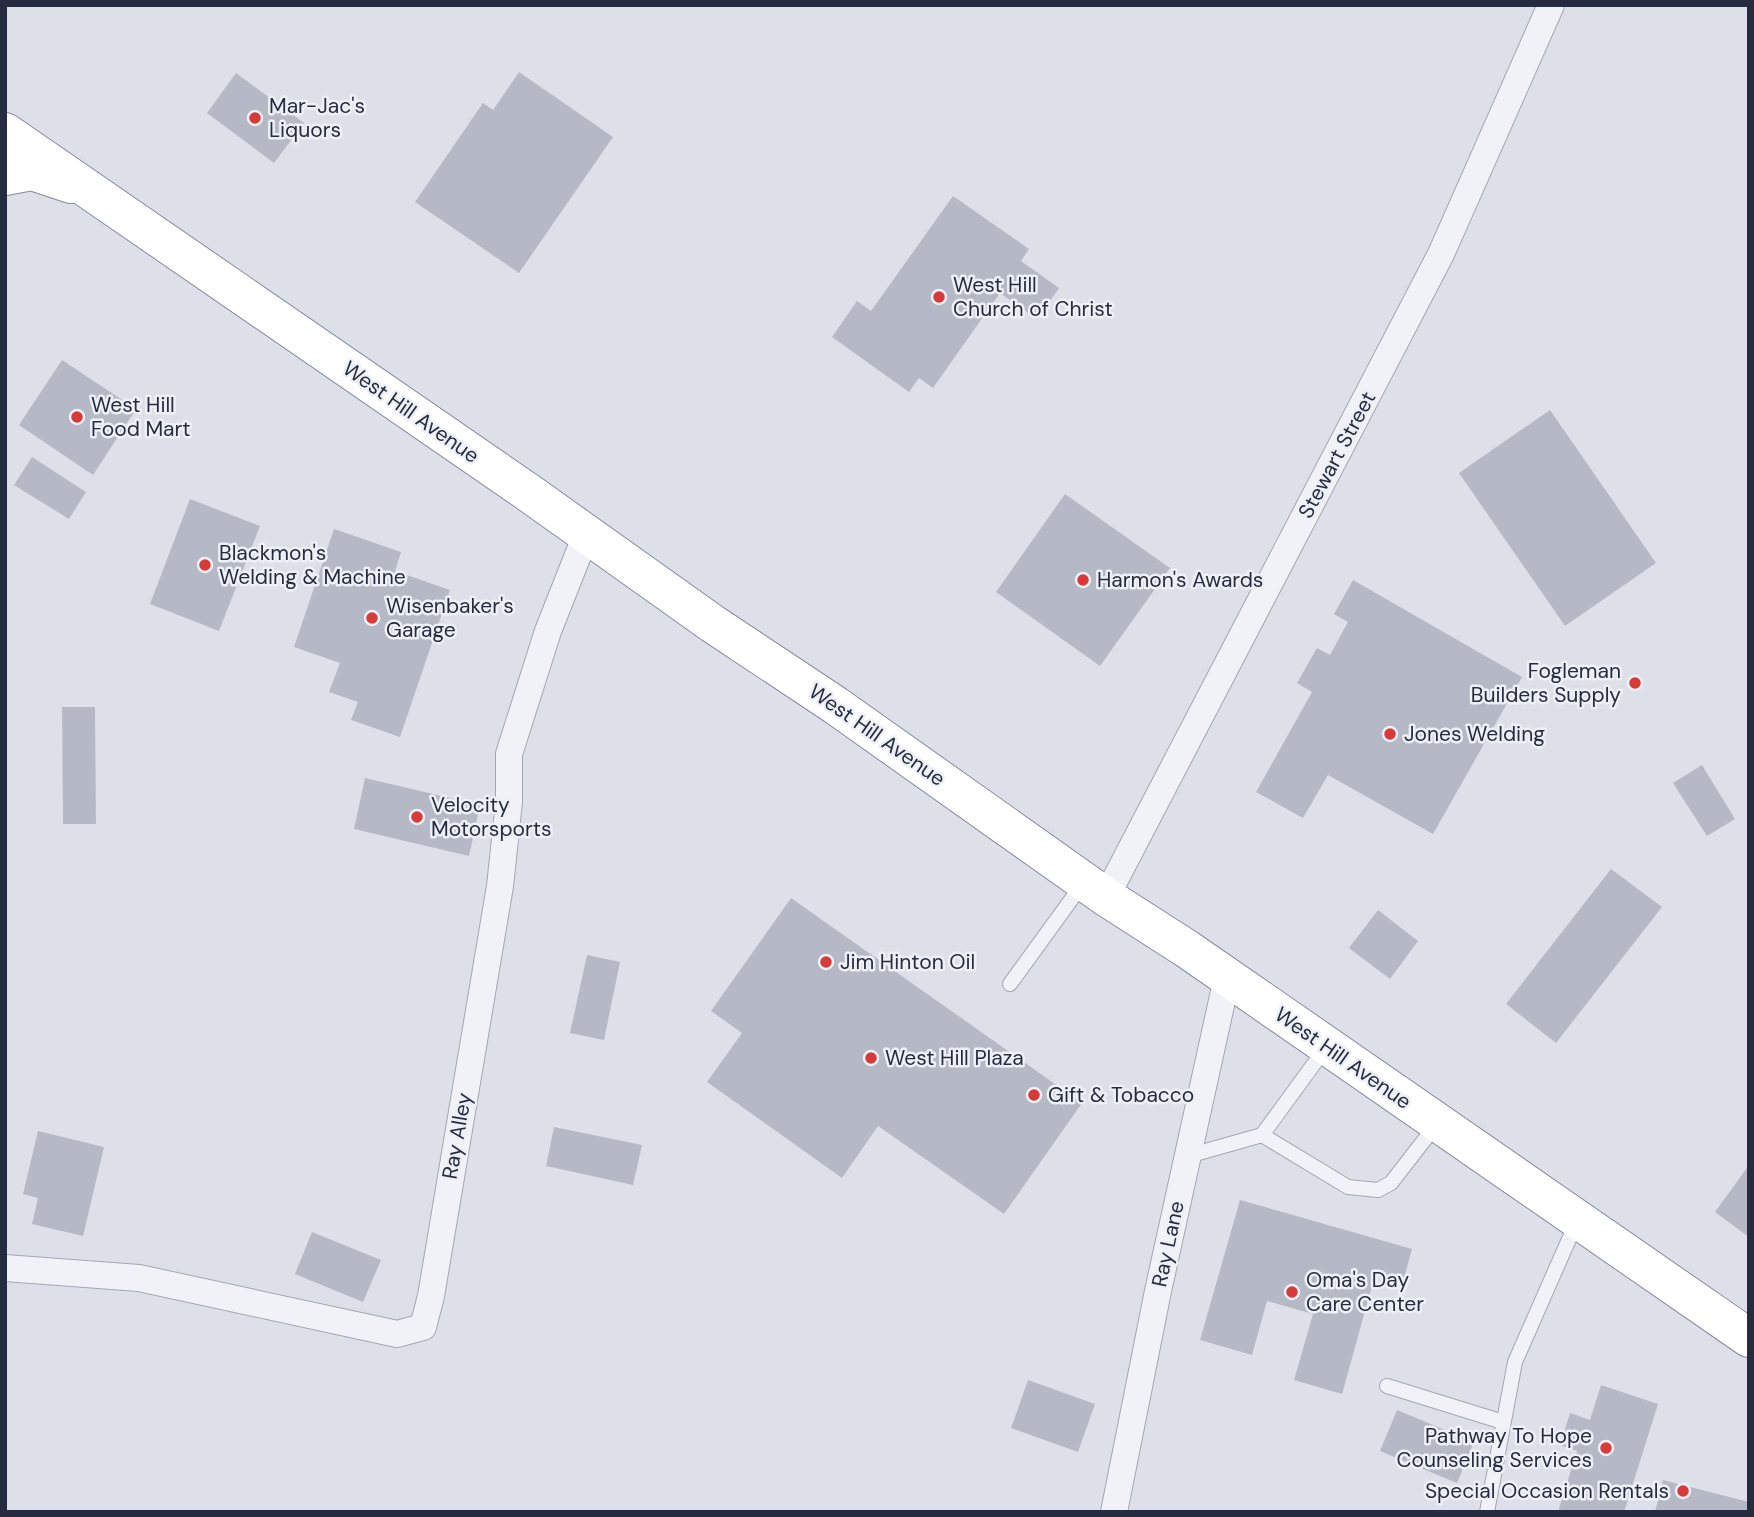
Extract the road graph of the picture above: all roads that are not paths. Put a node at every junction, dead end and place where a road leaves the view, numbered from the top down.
1 (1550, 5) edge
2 (5, 132) edge
3 (5, 176) edge
4 (91, 190) junction
5 (586, 534) junction
6 (1095, 889) junction
7 (1227, 978) junction
8 (1010, 984) dead end
9 (1327, 1046) junction
10 (1437, 1123) junction
11 (1262, 1135) junction
12 (1188, 1156) junction
13 (1577, 1220) junction
14 (5, 1268) edge
15 (1749, 1338) edge
16 (1387, 1386) dead end
17 (1503, 1422) junction
18 (1114, 1512) edge
19 (1487, 1512) edge

1 - 6 street, Stewart Street
2 - 4 highway, West Hill Avenue
3 - 4 highway
4 - 5 highway, West Hill Avenue
5 - 6 highway, West Hill Avenue
5 - 14 street, Ray Alley
6 - 7 highway, West Hill Avenue
6 - 8 lane
7 - 9 highway, West Hill Avenue
7 - 12 street, Ray Lane
9 - 10 highway, West Hill Avenue
9 - 11 lane
10 - 11 lane
10 - 13 highway, West Hill Avenue
11 - 12 lane
12 - 18 street, Ray Lane
13 - 15 highway, West Hill Avenue
13 - 17 lane
16 - 17 lane
17 - 19 lane

